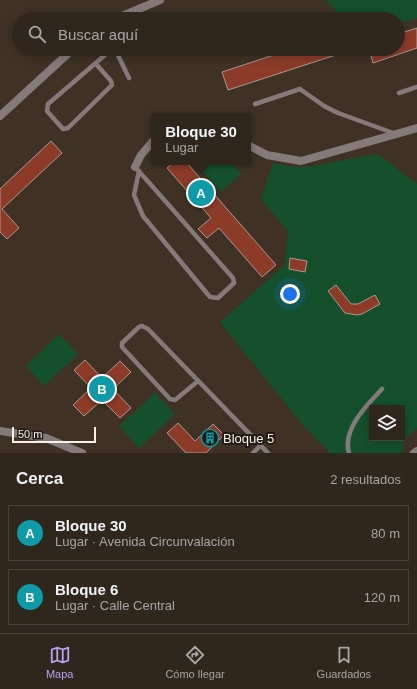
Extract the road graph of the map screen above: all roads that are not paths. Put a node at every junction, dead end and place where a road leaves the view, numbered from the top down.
1 (160, 0) edge
2 (132, 12) edge
3 (65, 56) edge
4 (105, 56) edge
5 (118, 56) edge
6 (96, 64) junction
7 (129, 78) dead end
8 (417, 87) edge
9 (399, 93) dead end
10 (255, 104) dead end
11 (0, 116) edge
12 (417, 128) edge
13 (398, 134) junction
14 (151, 143) edge
15 (251, 147) edge
16 (137, 169) junction
17 (198, 381) junction
18 (382, 389) dead end
19 (0, 431) edge
20 (261, 445) junction
21 (417, 451) edge
22 (82, 453) edge
23 (253, 453) edge
24 (268, 453) edge
25 (349, 453) edge
26 (414, 453) edge

1 - 2 street
3 - 11 street
4 - 6 lane
5 - 7 lane
6 - 6 lane
8 - 9 lane
10 - 13 lane
12 - 13 street
13 - 15 street
14 - 16 street
16 - 16 lane
17 - 17 lane
17 - 20 lane
18 - 25 lane
19 - 22 street
20 - 23 lane
20 - 24 lane
21 - 26 street

